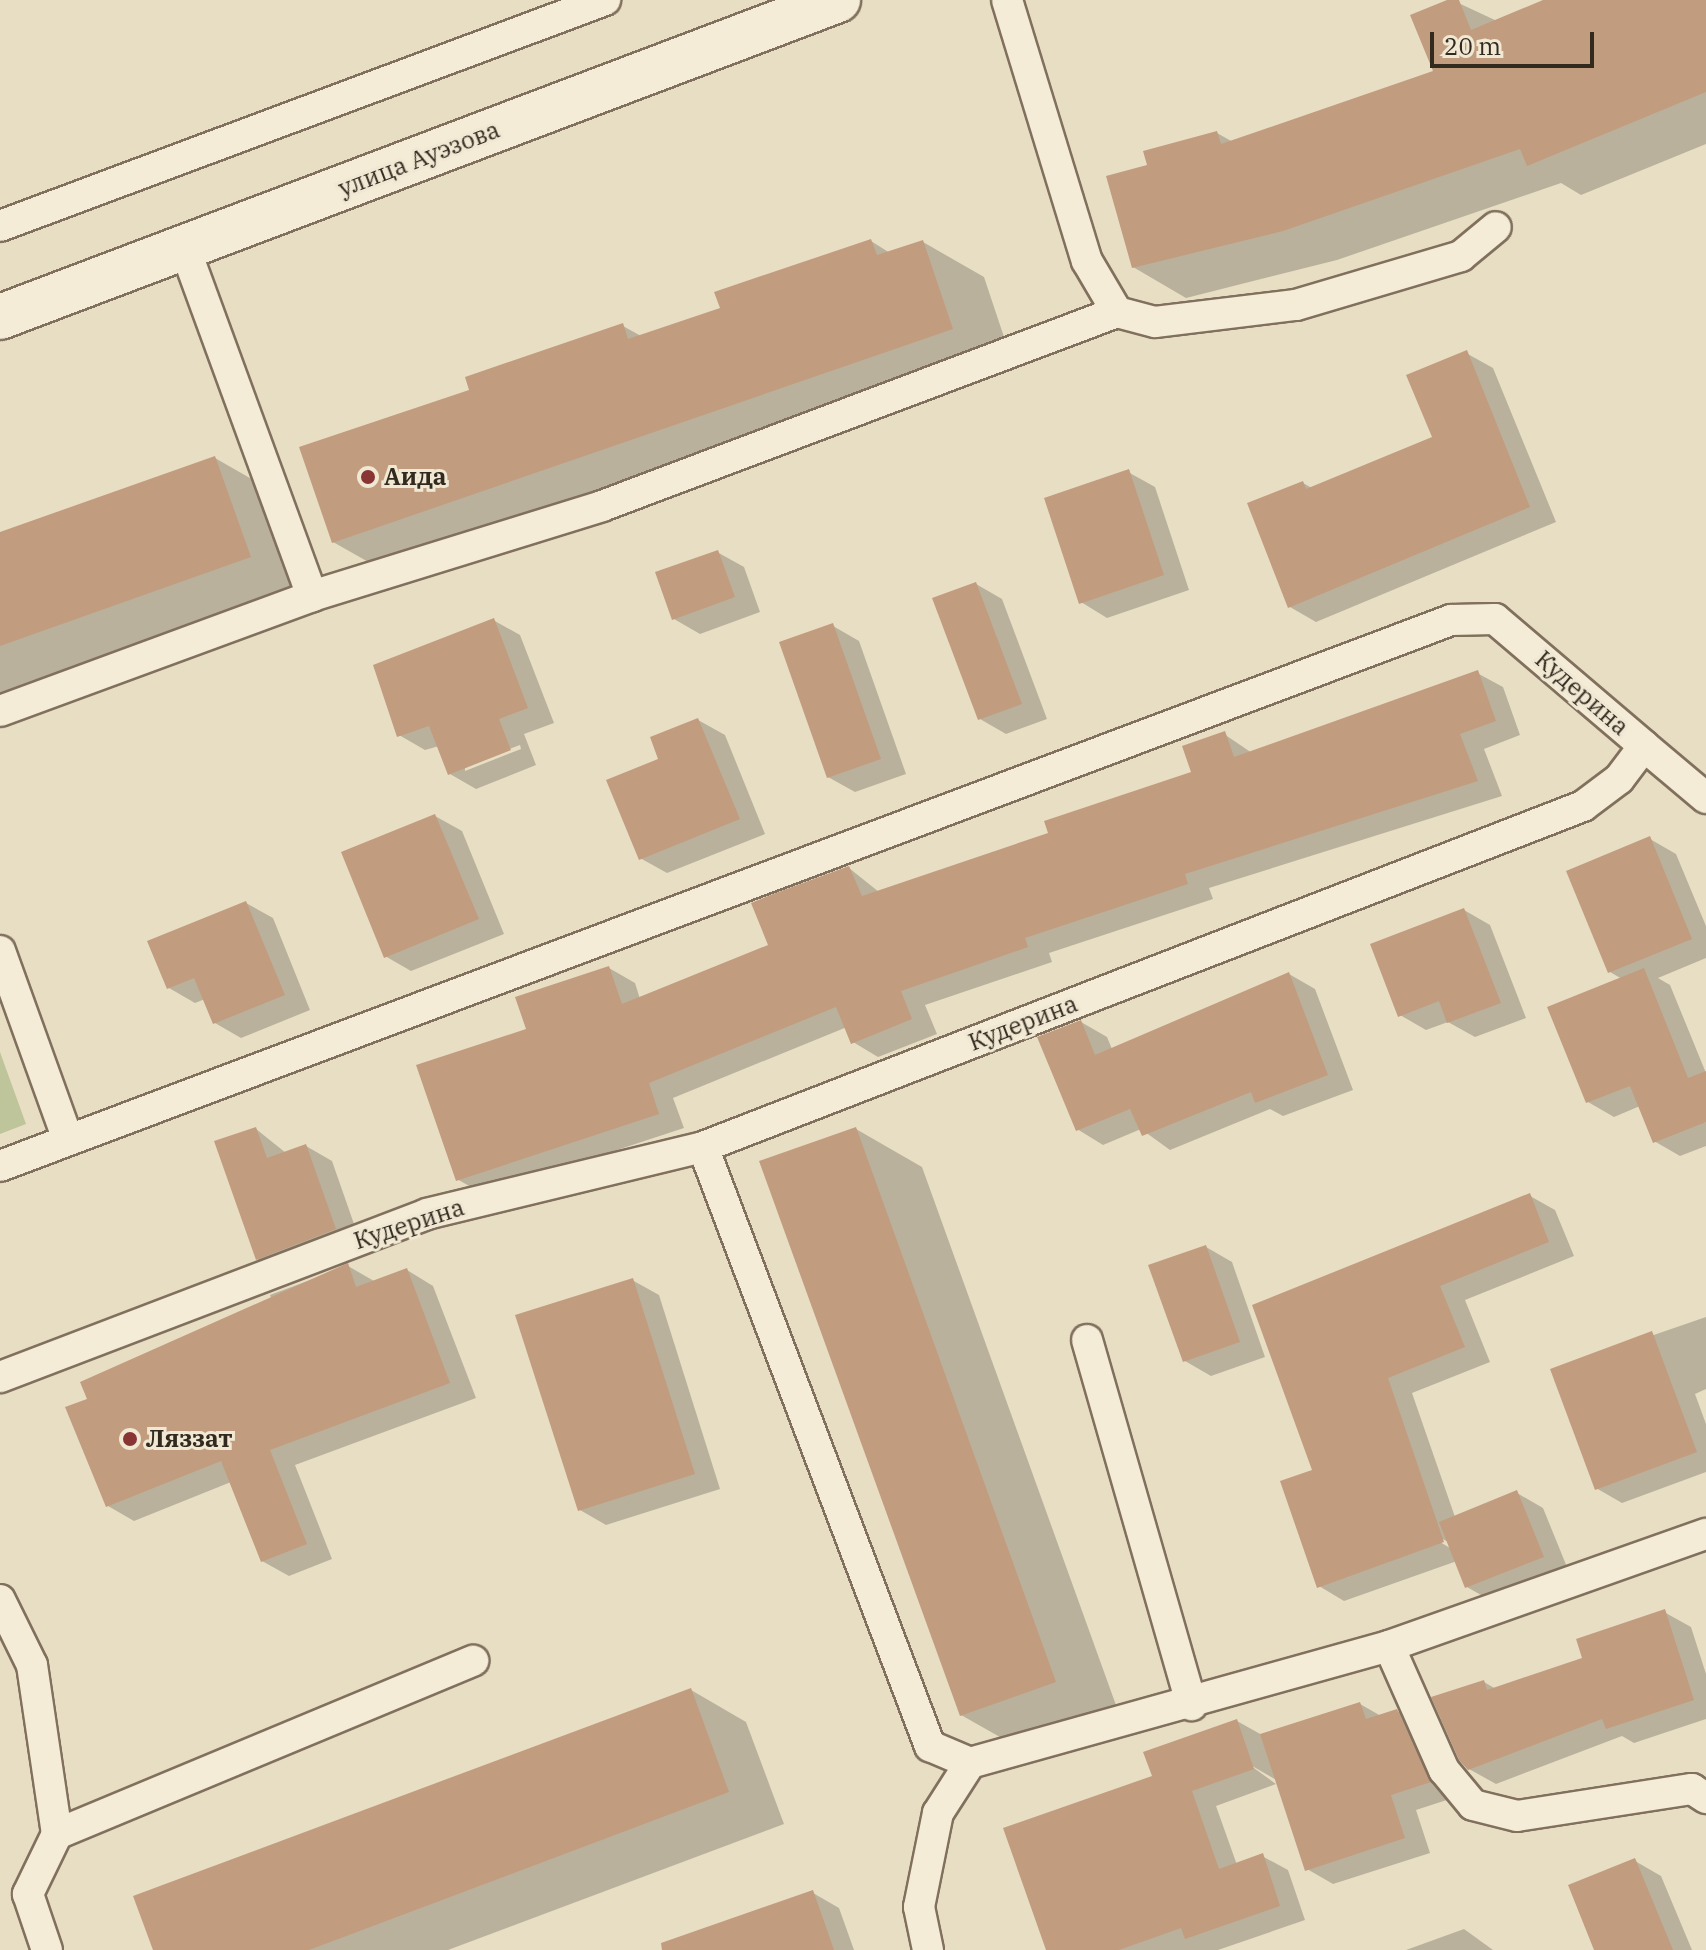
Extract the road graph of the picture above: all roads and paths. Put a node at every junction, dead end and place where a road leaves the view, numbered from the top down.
1 (605, 0) edge
2 (838, 0) edge
3 (1007, 0) edge
4 (0, 226) edge
5 (1496, 227) dead end
6 (184, 246) junction
7 (1117, 312) junction
8 (0, 317) edge
9 (312, 596) junction
10 (0, 711) edge
11 (1644, 746) junction
12 (1706, 798) edge
13 (0, 951) edge
14 (67, 1137) junction
15 (703, 1147) junction
16 (0, 1166) edge
17 (1087, 1340) dead end
18 (0, 1377) edge
19 (1706, 1534) edge
20 (0, 1600) edge
21 (1389, 1646) junction
22 (473, 1661) dead end
23 (1192, 1705) junction
24 (970, 1763) junction
25 (1706, 1798) edge
26 (57, 1834) junction
27 (47, 1950) edge
28 (928, 1950) edge

1 - 4 lane
2 - 6 street, улица Ауэзова
3 - 7 lane
5 - 7 lane
6 - 8 street, улица Ауэзова
6 - 9 lane
7 - 9 lane
9 - 10 lane
11 - 12 lane
11 - 14 lane, Кудерина
11 - 15 lane, Кудерина
13 - 14 lane
14 - 16 lane, Кудерина
15 - 18 lane, Кудерина
15 - 24 lane
17 - 23 lane
19 - 21 lane
20 - 26 lane
21 - 23 lane
21 - 25 lane
22 - 26 lane
23 - 24 lane
24 - 28 lane
26 - 27 lane

